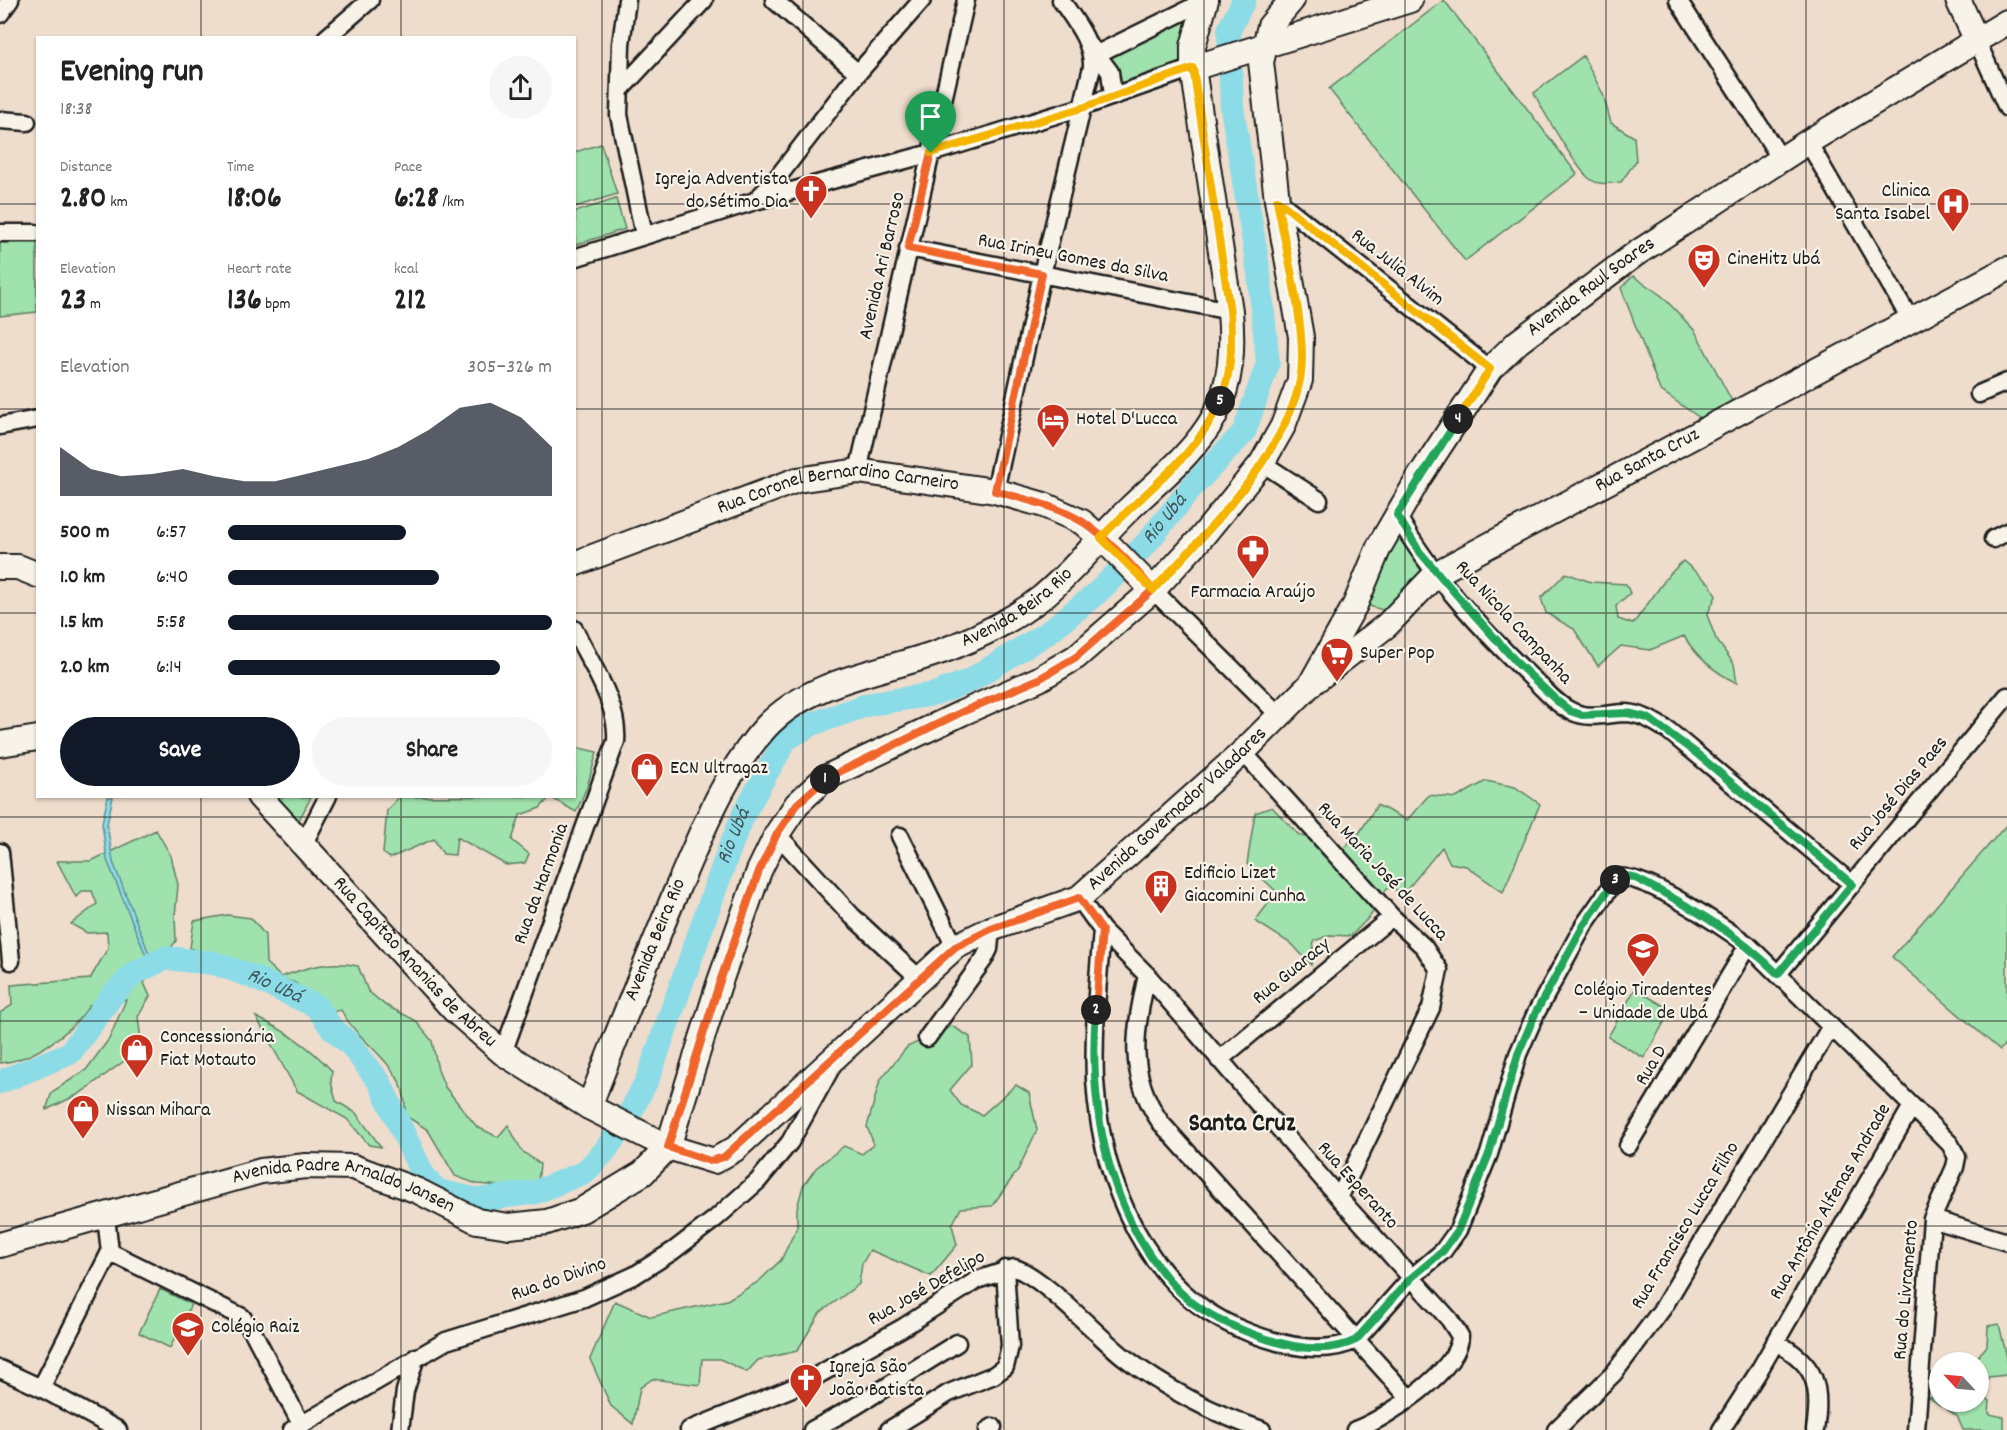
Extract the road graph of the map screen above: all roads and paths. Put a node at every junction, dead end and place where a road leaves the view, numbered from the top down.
1 (10, 0) edge
2 (370, 0) edge
3 (627, 0) edge
4 (704, 0) edge
5 (774, 0) edge
6 (922, 0) edge
7 (966, 0) edge
8 (1061, 0) edge
9 (1206, 0) edge
10 (1292, 0) edge
11 (1410, 0) edge
12 (1678, 0) edge
13 (1958, 0) edge
14 (0, 14) edge
15 (2007, 22) edge
16 (328, 36) edge
17 (1977, 41) junction
18 (1093, 51) junction
19 (1255, 51) junction
20 (1193, 68) junction
21 (858, 73) junction
22 (620, 90) junction
23 (1113, 94) junction
24 (1082, 108) junction
25 (2007, 108) edge
26 (0, 120) edge
27 (27, 122) dead end
28 (1808, 142) junction
29 (931, 153) junction
30 (1781, 159) junction
31 (1277, 200) junction
32 (755, 201) junction
33 (0, 233) edge
34 (36, 233) edge
35 (644, 235) junction
36 (908, 248) junction
37 (576, 257) edge
38 (2007, 269) edge
39 (1042, 274) junction
40 (1230, 311) junction
41 (1910, 319) junction
42 (1490, 369) junction
43 (2007, 382) edge
44 (1979, 394) dead end
45 (36, 419) edge
46 (0, 426) edge
47 (1262, 463) junction
48 (858, 471) junction
49 (995, 491) junction
50 (1319, 500) dead end
51 (1397, 515) junction
52 (1107, 543) junction
53 (576, 563) edge
54 (0, 567) edge
55 (1437, 573) junction
56 (36, 574) edge
57 (1148, 585) junction
58 (1355, 605) junction
59 (1387, 625) junction
60 (576, 633) edge
61 (1311, 684) junction
62 (2007, 696) edge
63 (1280, 716) junction
64 (36, 738) edge
65 (0, 744) edge
66 (1243, 752) junction
67 (261, 798) edge
68 (327, 798) edge
69 (777, 834) junction
70 (900, 836) dead end
71 (303, 845) junction
72 (0, 852) edge
73 (1852, 884) junction
74 (1079, 898) junction
75 (1392, 917) junction
76 (991, 929) junction
77 (1102, 930) junction
78 (1748, 945) junction
79 (955, 947) junction
80 (11, 961) dead end
81 (1778, 974) junction
82 (1147, 975) junction
83 (920, 979) junction
84 (1831, 1026) junction
85 (927, 1038) dead end
86 (503, 1053) junction
87 (837, 1056) junction
88 (1219, 1060) junction
89 (1912, 1106) junction
90 (596, 1110) junction
91 (663, 1144) junction
92 (1628, 1146) dead end
93 (1339, 1198) junction
94 (106, 1217) junction
95 (1932, 1220) junction
96 (2007, 1242) edge
97 (0, 1245) edge
98 (110, 1252) junction
99 (1005, 1269) junction
100 (1411, 1278) junction
101 (1356, 1340) junction
102 (1775, 1342) junction
103 (957, 1343) dead end
104 (416, 1357) junction
105 (0, 1369) edge
106 (41, 1388) junction
107 (1409, 1398) junction
108 (297, 1427) edge
109 (118, 1430) edge
110 (400, 1430) edge
111 (689, 1430) edge
112 (812, 1430) edge
113 (889, 1430) edge
114 (1262, 1430) edge
115 (1355, 1430) edge
116 (1556, 1430) edge
117 (1721, 1430) edge
118 (1815, 1430) edge
119 (1916, 1430) edge

1 - 14 street
2 - 16 street
3 - 22 street
4 - 22 street
5 - 21 street
6 - 21 street
7 - 29 street, Avenida Ari Barroso
8 - 18 street
9 - 18 street
9 - 20 main road, Avenida Beira Rio
10 - 19 main road
11 - 19 main road
12 - 30 street
13 - 17 main road
15 - 17 main road, Avenida Raul Soares
17 - 25 street
17 - 28 main road, Avenida Raul Soares
18 - 23 street
18 - 24 street
19 - 20 main road
19 - 31 main road
20 - 23 street
20 - 40 main road, Avenida Beira Rio
21 - 32 street
22 - 35 street
23 - 24 street
24 - 29 street
24 - 39 street
26 - 27 street
28 - 30 main road, Avenida Raul Soares
28 - 41 street
29 - 32 street
29 - 36 street, Avenida Ari Barroso
30 - 42 main road, Avenida Raul Soares
31 - 42 street, Rua Julia Alvim
31 - 47 main road
32 - 35 street
33 - 34 street
35 - 37 street
36 - 39 street, Rua Irineu Gomes da Silva
36 - 48 street, Avenida Ari Barroso
38 - 41 main road, Rua Santa Cruz
39 - 40 street, Rua Irineu Gomes da Silva
39 - 49 street
40 - 52 main road, Avenida Beira Rio
41 - 55 main road, Rua Santa Cruz
42 - 51 main road, Avenida Raul Soares
43 - 44 street
45 - 46 street
47 - 50 street
47 - 57 main road
48 - 49 main road, Rua Coronel Bernardino Carneiro
48 - 53 main road, Rua Coronel Bernardino Carneiro
49 - 52 main road, Rua Coronel Bernardino Carneiro
51 - 55 street, Rua Nicola Campanha
51 - 58 main road, Avenida Raul Soares
52 - 57 main road, Rua Coronel Bernardino Carneiro
52 - 90 main road, Avenida Beira Rio
54 - 56 main road
55 - 59 main road, Rua Santa Cruz
55 - 73 street, Rua Nicola Campanha
57 - 63 street
57 - 69 main road
58 - 59 main road
58 - 61 main road, Avenida Raul Soares
59 - 61 main road, Rua Santa Cruz
60 - 86 street, Rua da Harmonia
61 - 63 main road, Avenida Governador Valadares
62 - 73 street, Rua José Dias Paes
63 - 66 main road, Avenida Governador Valadares
64 - 65 main road
66 - 74 main road, Avenida Governador Valadares
66 - 75 street, Rua Maria José de Lucca
67 - 71 main road, Rua Capitão Ananias de Abreu
68 - 71 street
69 - 83 street
69 - 91 main road
70 - 79 street
71 - 86 main road, Rua Capitão Ananias de Abreu
72 - 80 street
73 - 81 street, Rua José Dias Paes
74 - 76 main road, Avenida Governador Valadares
74 - 77 street, Rua Esperanto
75 - 88 street, Rua Guaracy
75 - 93 street, Rua Maria José de Lucca
76 - 79 main road, Avenida Governador Valadares
76 - 85 street
77 - 82 street, Rua Esperanto
77 - 101 street
78 - 81 street, Rua Antônio Alfenas Andrade
78 - 92 street, Rua D
78 - 100 street, Rua Antônio Alfenas Andrade
79 - 83 main road, Avenida Governador Valadares
81 - 84 street, Rua Antônio Alfenas Andrade
82 - 88 street, Rua Esperanto
82 - 101 street
83 - 87 main road, Avenida Governador Valadares
84 - 89 street, Rua Antônio Alfenas Andrade
84 - 116 street, Rua Francisco Lucca Filho
86 - 90 main road, Rua Capitão Ananias de Abreu
87 - 91 main road, Avenida Governador Valadares
87 - 104 street, Rua do Divino
88 - 93 street, Rua Esperanto
89 - 95 street, Rua do Livramento
89 - 102 street, Rua Antônio Alfenas Andrade
90 - 91 main road, Rua Capitão Ananias de Abreu
91 - 94 main road, Avenida Padre Arnaldo Jansen
93 - 100 street, Rua Esperanto
94 - 97 main road, Avenida Padre Arnaldo Jansen
94 - 98 street
95 - 96 street
95 - 119 street, Rua do Livramento
98 - 106 street
98 - 108 street
99 - 111 street, Rua José Defelipo
99 - 113 street
99 - 114 street, Rua José Defelipo
100 - 101 street
100 - 107 street, Rua Esperanto
101 - 107 street
102 - 117 street, Rua Antônio Alfenas Andrade
102 - 118 street
103 - 112 street
104 - 108 street, Rua do Divino
104 - 110 street
105 - 106 street
106 - 109 street
107 - 115 street

